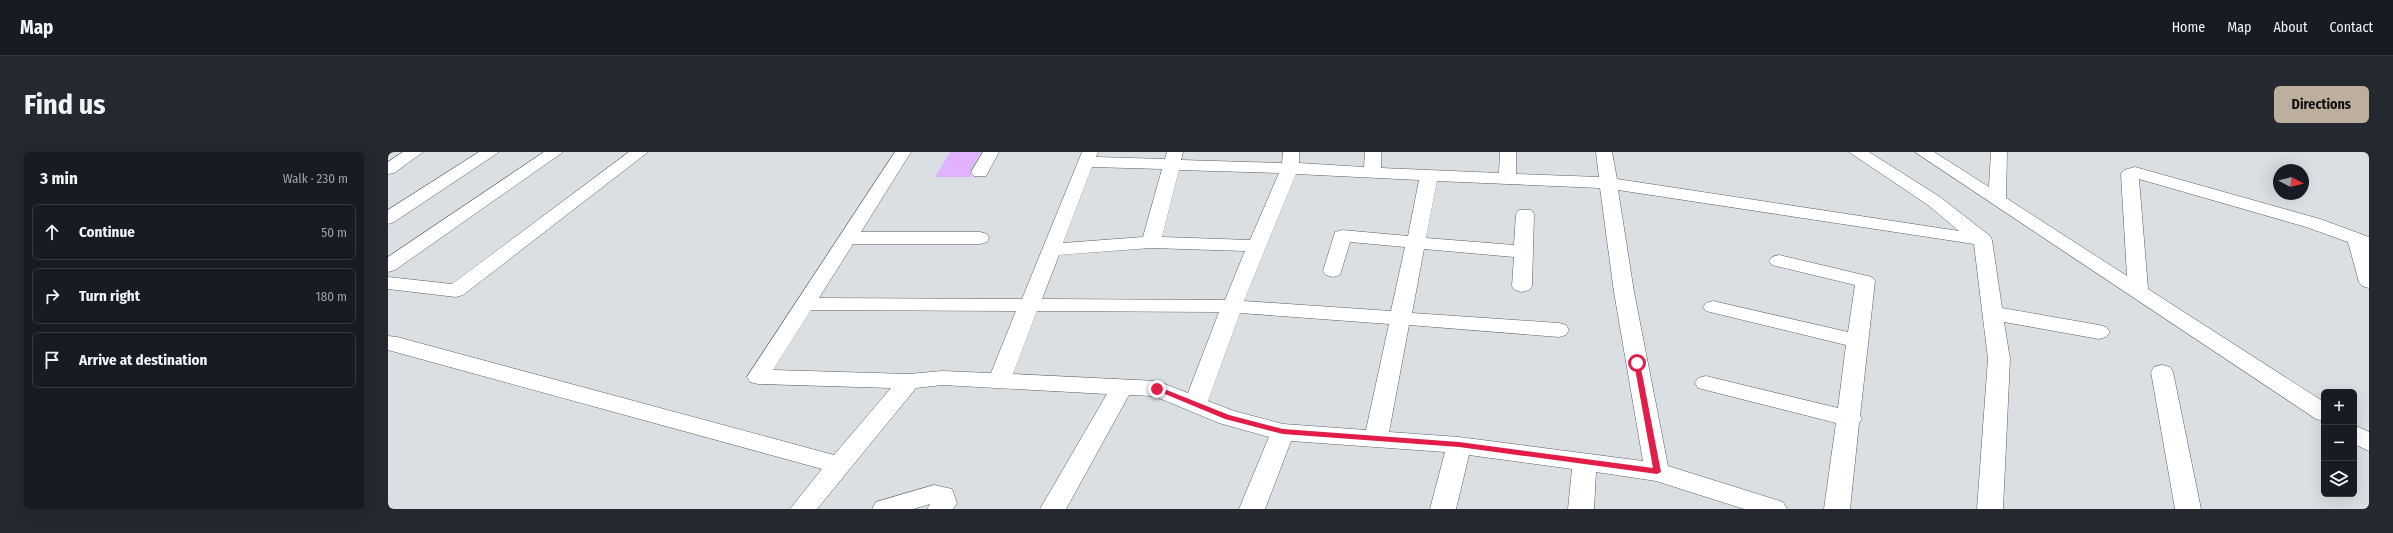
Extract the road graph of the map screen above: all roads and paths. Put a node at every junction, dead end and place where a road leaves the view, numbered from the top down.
1 (415, 152) edge
2 (490, 152) edge
3 (555, 152) edge
4 (640, 152) edge
5 (903, 152) edge
6 (991, 152) edge
7 (1373, 152) edge
8 (1508, 152) edge
9 (1604, 152) edge
10 (1857, 152) edge
11 (1923, 152) edge
12 (1999, 152) edge
13 (1088, 157) edge
14 (1174, 158) edge
15 (1290, 160) edge
16 (388, 169) edge
17 (980, 172) dead end
18 (1372, 173) junction
19 (1430, 176) junction
20 (1506, 178) junction
21 (1609, 183) junction
22 (1997, 200) junction
23 (1525, 214) dead end
24 (388, 218) edge
25 (847, 238) junction
26 (980, 238) dead end
27 (1982, 240) junction
28 (2363, 241) edge
29 (1151, 242) junction
30 (1416, 242) junction
31 (1258, 246) junction
32 (1051, 250) junction
33 (1525, 252) junction
34 (1779, 261) dead end
35 (388, 266) edge
36 (1332, 271) dead end
37 (2369, 282) edge
38 (388, 283) edge
39 (1522, 286) dead end
40 (2138, 292) junction
41 (805, 304) junction
42 (1029, 306) junction
43 (1232, 306) junction
44 (1713, 307) dead end
45 (1992, 313) junction
46 (1400, 320) junction
47 (1559, 330) dead end
48 (2099, 332) dead end
49 (1858, 341) junction
50 (388, 344) edge
51 (2162, 372) dead end
52 (909, 381) junction
53 (999, 381) junction
54 (1706, 383) dead end
55 (1122, 387) junction
56 (1195, 404) junction
57 (2321, 411) edge
58 (1850, 419) junction
59 (1283, 432) junction
60 (2357, 435) edge
61 (1376, 439) junction
62 (2369, 443) edge
63 (1459, 445) junction
64 (1585, 462) junction
65 (839, 465) junction
66 (1657, 472) junction
67 (1722, 500) edge
68 (803, 509) edge
69 (885, 509) edge
70 (940, 509) edge
71 (1052, 509) edge
72 (1252, 509) edge
73 (1444, 509) edge
74 (1581, 509) edge
75 (1774, 509) edge
76 (1838, 509) edge
77 (1990, 509) edge
78 (2188, 509) edge

1 - 16 street
2 - 24 street
3 - 35 street
4 - 38 street
5 - 25 street
6 - 17 street
7 - 18 street
8 - 20 street
9 - 21 street
10 - 27 street
11 - 22 street
12 - 22 street
13 - 14 street
13 - 32 street
14 - 15 street
14 - 29 street
15 - 18 street
15 - 31 street
18 - 19 street
19 - 20 street
19 - 30 street
20 - 21 street
21 - 27 street
21 - 66 street
22 - 40 street
23 - 33 street
25 - 26 street
25 - 41 street
27 - 45 street
28 - 37 street
28 - 40 street
29 - 31 street
29 - 32 street
30 - 33 street
30 - 36 street
30 - 46 street
31 - 43 street
32 - 42 street
33 - 39 street
34 - 49 street
40 - 57 street
41 - 42 street
41 - 52 street
42 - 43 street
42 - 53 street
43 - 46 street
43 - 56 street
44 - 49 street
45 - 48 street
45 - 77 street
46 - 47 street
46 - 61 street
49 - 58 street
50 - 65 street
51 - 78 street
52 - 53 street
52 - 65 street
53 - 55 street
54 - 58 street
55 - 56 street
55 - 71 street
56 - 59 street
58 - 76 street
59 - 61 street
59 - 72 street
60 - 62 street
61 - 63 street
63 - 64 street
63 - 73 street
64 - 66 street
64 - 74 street
65 - 68 street
66 - 67 street
67 - 75 street
69 - 70 street

